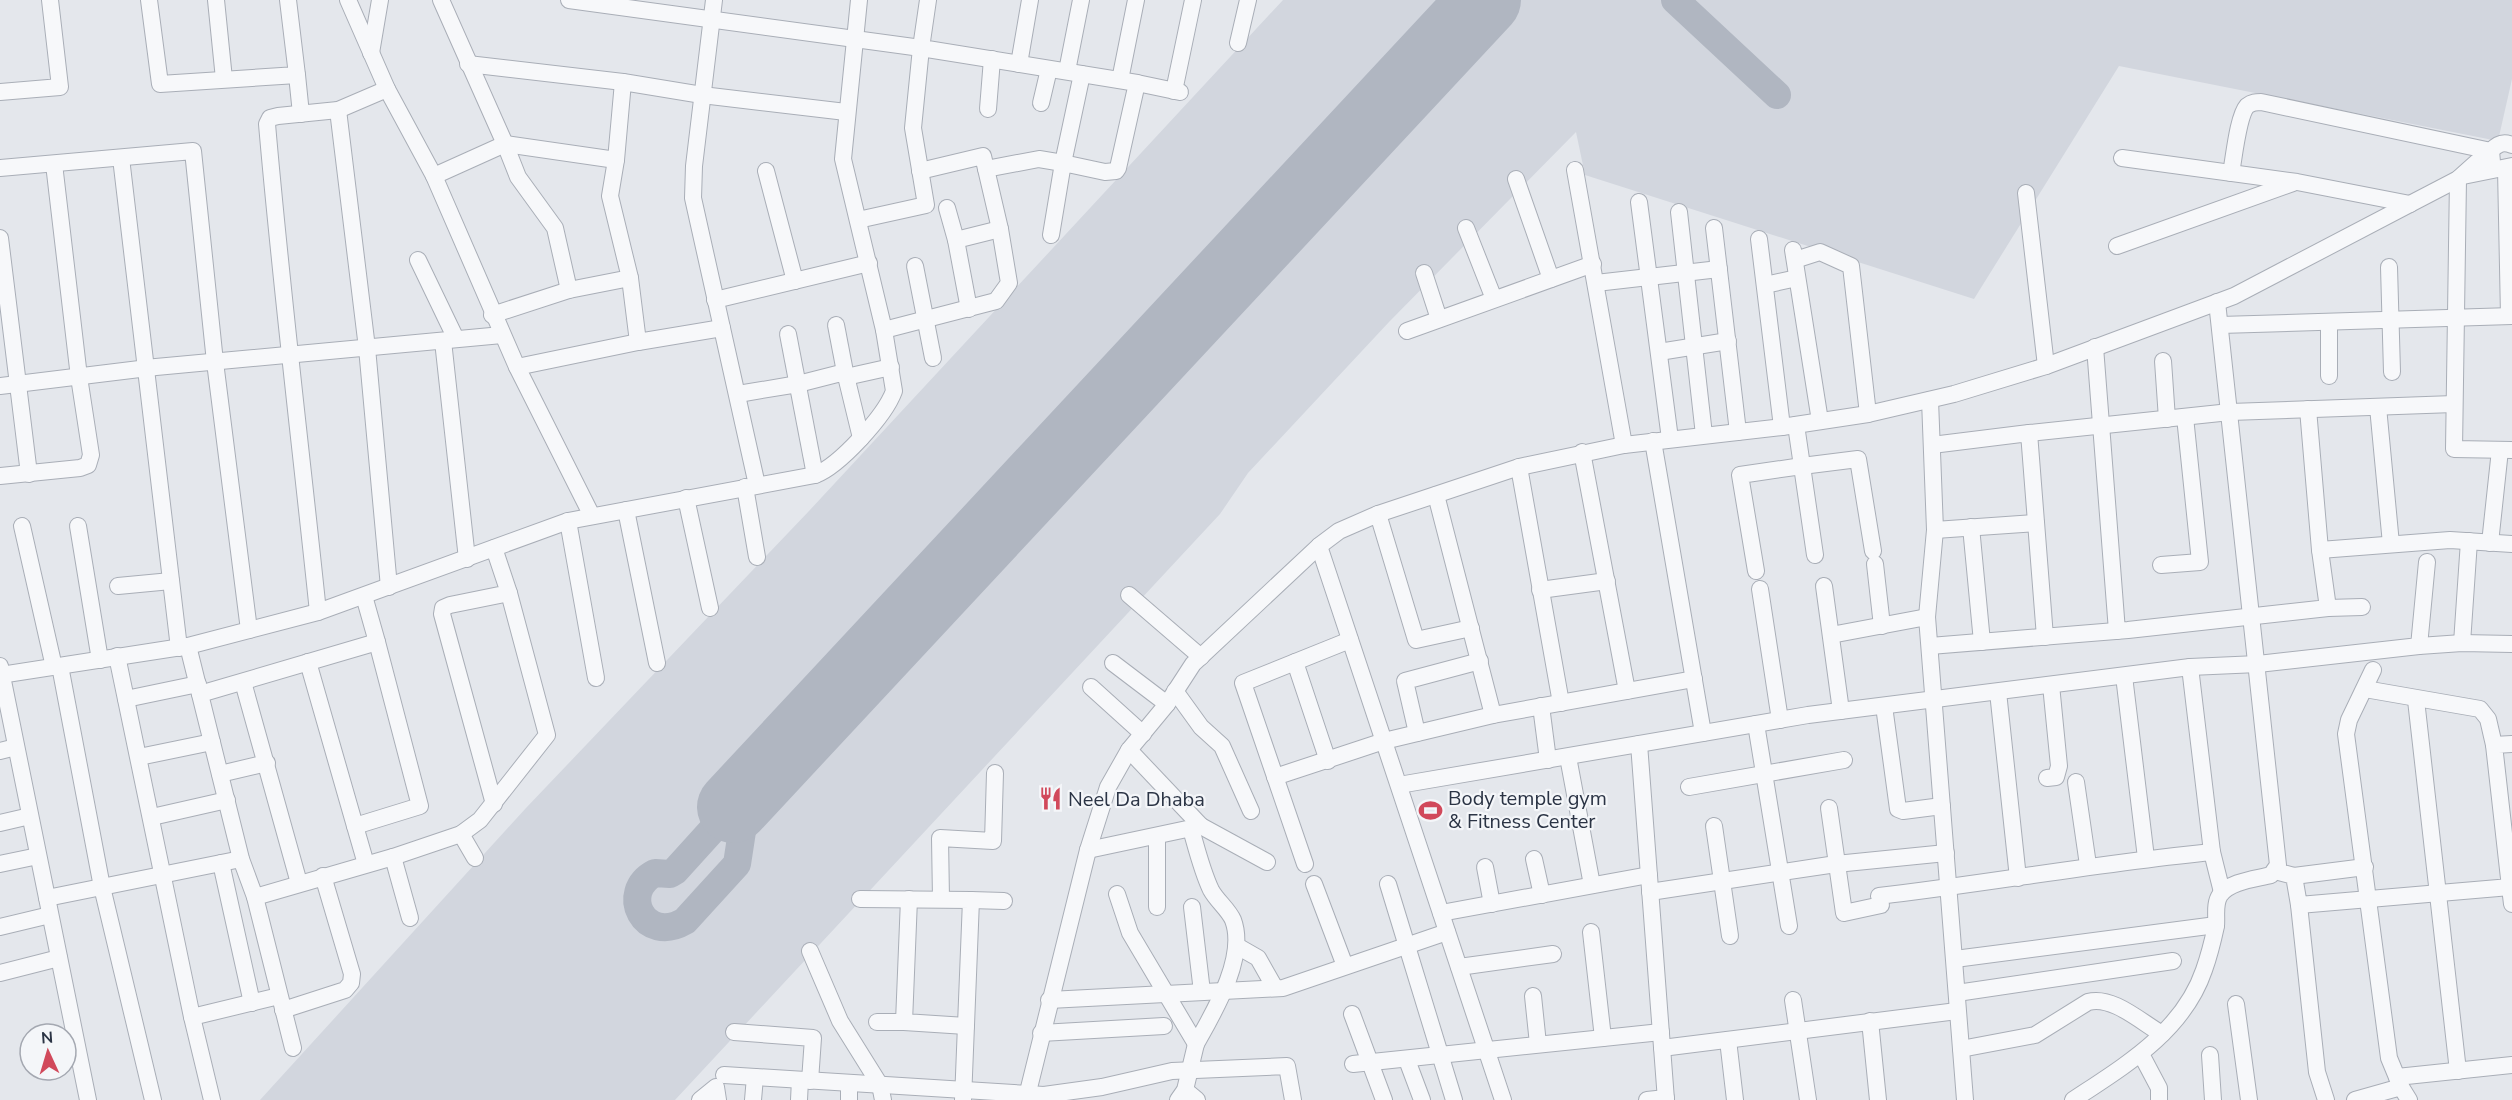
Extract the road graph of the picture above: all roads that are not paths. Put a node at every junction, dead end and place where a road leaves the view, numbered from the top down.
1 (50, 0) edge
2 (148, 0) edge
3 (216, 0) edge
4 (288, 0) edge
5 (348, 0) edge
6 (381, 0) edge
7 (441, 0) edge
8 (569, 0) edge
9 (714, 0) edge
10 (859, 0) edge
11 (928, 0) edge
12 (1030, 0) edge
13 (1081, 0) edge
14 (1136, 0) edge
15 (1192, 0) edge
16 (1248, 0) edge
17 (639, 5) edge
18 (711, 19) junction
19 (854, 39) junction
20 (1238, 43) dead end
21 (921, 48) junction
22 (371, 53) junction
23 (992, 59) junction
24 (468, 64) junction
25 (1019, 64) junction
26 (1049, 69) junction
27 (1074, 73) junction
28 (297, 75) junction
29 (224, 79) junction
30 (1120, 80) junction
31 (623, 82) junction
32 (1137, 83) junction
33 (387, 89) junction
34 (0, 92) edge
35 (702, 95) junction
36 (1041, 103) dead end
37 (988, 109) dead end
38 (338, 110) junction
39 (846, 112) junction
40 (301, 114) junction
41 (506, 144) junction
42 (2512, 145) edge
43 (121, 158) junction
44 (2122, 158) dead end
45 (616, 160) junction
46 (2499, 162) edge
47 (1063, 163) junction
48 (54, 164) junction
49 (0, 168) edge
50 (986, 169) junction
51 (1575, 170) dead end
52 (766, 171) dead end
53 (920, 171) junction
54 (2231, 173) junction
55 (434, 176) junction
56 (2460, 177) junction
57 (1516, 179) dead end
58 (2297, 182) junction
59 (2026, 193) dead end
60 (1639, 202) dead end
61 (2410, 204) junction
62 (947, 208) dead end
63 (1678, 212) dead end
64 (858, 220) junction
65 (1466, 228) dead end
66 (1714, 228) dead end
67 (1000, 230) junction
68 (1051, 235) dead end
69 (0, 238) edge
70 (1760, 239) dead end
71 (956, 240) junction
72 (2117, 246) dead end
73 (418, 260) dead end
74 (869, 263) junction
75 (1593, 264) junction
76 (915, 266) dead end
77 (2389, 267) dead end
78 (1719, 269) junction
79 (1424, 273) dead end
80 (1686, 273) junction
81 (1649, 275) junction
82 (630, 278) junction
83 (1797, 278) junction
84 (1551, 279) junction
85 (795, 281) junction
86 (1596, 283) junction
87 (1765, 285) junction
88 (569, 291) junction
89 (1494, 299) junction
90 (715, 300) junction
91 (2217, 302) junction
92 (969, 309) junction
93 (492, 315) junction
94 (2510, 316) edge
95 (926, 318) junction
96 (2455, 318) junction
97 (1439, 319) junction
98 (2391, 320) junction
99 (2329, 322) junction
100 (836, 325) dead end
101 (2220, 325) junction
102 (722, 328) junction
103 (884, 330) junction
104 (1407, 331) dead end
105 (788, 334) dead end
106 (502, 335) junction
107 (450, 340) junction
108 (1728, 341) junction
109 (638, 342) junction
110 (1694, 346) junction
111 (2095, 347) junction
112 (367, 348) junction
113 (1659, 352) junction
114 (292, 355) junction
115 (933, 358) dead end
116 (2163, 361) dead end
117 (215, 362) junction
118 (2046, 366) junction
119 (517, 367) junction
120 (891, 367) junction
121 (146, 369) junction
122 (2392, 372) dead end
123 (846, 374) junction
124 (2329, 376) dead end
125 (78, 377) junction
126 (18, 384) junction
127 (798, 384) junction
128 (0, 386) edge
129 (738, 394) junction
130 (1930, 400) junction
131 (2454, 404) junction
132 (2378, 407) junction
133 (2308, 409) junction
134 (2230, 412) junction
135 (1868, 414) junction
136 (2185, 417) junction
137 (2167, 418) junction
138 (1820, 422) junction
139 (1789, 426) junction
140 (2099, 426) junction
141 (1738, 432) junction
142 (2029, 433) junction
143 (1704, 435) junction
144 (861, 438) junction
145 (1662, 440) junction
146 (1624, 445) junction
147 (1932, 445) junction
148 (2506, 450) edge
149 (1582, 452) junction
150 (1802, 466) junction
151 (1519, 467) junction
152 (29, 474) junction
153 (815, 475) junction
154 (0, 476) edge
155 (751, 486) junction
156 (1436, 495) junction
157 (686, 498) junction
158 (626, 510) junction
159 (1378, 514) junction
160 (592, 516) junction
161 (568, 521) junction
162 (2036, 523) junction
163 (22, 526) dead end
164 (78, 526) dead end
165 (1971, 527) junction
166 (1935, 530) junction
167 (2469, 542) junction
168 (2490, 543) junction
169 (2391, 544) junction
170 (2512, 544) edge
171 (1319, 546) junction
172 (494, 548) junction
173 (2320, 550) junction
174 (1815, 555) dead end
175 (757, 557) dead end
176 (467, 559) junction
177 (2427, 562) dead end
178 (2161, 566) dead end
179 (1756, 571) dead end
180 (171, 581) junction
181 (1607, 581) junction
182 (118, 586) dead end
183 (1824, 586) dead end
184 (389, 587) junction
185 (1760, 589) dead end
186 (1540, 590) junction
187 (509, 593) junction
188 (1129, 595) dead end
189 (364, 596) junction
190 (2362, 607) dead end
191 (710, 608) dead end
192 (2328, 609) junction
193 (318, 612) junction
194 (2252, 615) junction
195 (1927, 617) junction
196 (1882, 626) junction
197 (1471, 628) junction
198 (249, 630) junction
199 (2117, 631) junction
200 (1831, 635) junction
201 (2045, 637) junction
202 (1350, 640) junction
203 (377, 642) junction
204 (1982, 642) junction
205 (2462, 643) junction
206 (2512, 644) edge
207 (1930, 646) junction
208 (2419, 646) junction
209 (184, 647) junction
210 (117, 656) junction
211 (1201, 657) junction
212 (100, 660) junction
213 (1480, 661) junction
214 (308, 662) junction
215 (1295, 662) junction
216 (657, 663) dead end
217 (1113, 663) dead end
218 (2258, 664) junction
219 (57, 666) junction
220 (2190, 667) junction
221 (2373, 670) dead end
222 (1, 672) edge
223 (2124, 676) junction
224 (596, 678) dead end
225 (1694, 679) junction
226 (243, 682) junction
227 (2051, 685) junction
228 (1091, 687) dead end
229 (199, 689) junction
230 (2365, 689) junction
231 (1627, 691) junction
232 (1998, 692) junction
233 (1171, 698) junction
234 (126, 699) junction
235 (1934, 700) junction
236 (2416, 700) junction
237 (1561, 703) junction
238 (1540, 706) junction
239 (1884, 706) junction
240 (1841, 711) junction
241 (1493, 715) junction
242 (1780, 720) junction
243 (1756, 724) junction
244 (1417, 733) junction
245 (1703, 733) junction
246 (1143, 734) junction
247 (212, 741) junction
248 (1384, 741) junction
249 (1639, 744) junction
250 (2512, 744) edge
251 (2493, 745) junction
252 (8, 749) edge
253 (1130, 750) junction
254 (139, 757) junction
255 (1568, 757) junction
256 (1548, 760) junction
257 (1844, 760) dead end
258 (1328, 761) junction
259 (267, 763) junction
260 (995, 773) dead end
261 (220, 774) junction
262 (1764, 774) junction
263 (1275, 777) junction
264 (2047, 778) dead end
265 (2076, 782) dead end
266 (1399, 785) junction
267 (1689, 787) dead end
268 (227, 800) junction
269 (494, 804) junction
270 (1942, 806) junction
271 (1829, 808) dead end
272 (1251, 811) dead end
273 (30, 816) junction
274 (152, 818) junction
275 (0, 823) edge
276 (355, 826) junction
277 (1714, 826) dead end
278 (1196, 828) junction
279 (461, 834) junction
280 (2508, 835) edge
281 (1157, 837) junction
282 (1088, 850) junction
283 (2212, 852) junction
284 (1946, 853) junction
285 (38, 856) junction
286 (393, 857) junction
287 (474, 858) dead end
288 (1534, 858) dead end
289 (2146, 858) junction
290 (241, 859) junction
291 (1267, 862) dead end
292 (220, 863) junction
293 (0, 864) edge
294 (366, 864) junction
295 (1305, 864) dead end
296 (1836, 864) junction
297 (2088, 865) junction
298 (1485, 867) dead end
299 (2365, 867) junction
300 (2275, 871) junction
301 (1779, 873) junction
302 (164, 874) junction
303 (323, 876) junction
304 (2294, 876) junction
305 (2018, 878) junction
306 (1721, 881) junction
307 (1650, 883) junction
308 (299, 884) junction
309 (1314, 884) dead end
310 (1388, 884) dead end
311 (1592, 885) junction
312 (102, 886) junction
313 (1950, 887) junction
314 (2510, 887) junction
315 (2222, 892) junction
316 (2438, 893) junction
317 (1117, 894) dead end
318 (1542, 894) junction
319 (255, 897) junction
320 (47, 898) junction
321 (860, 899) dead end
322 (909, 899) junction
323 (941, 899) junction
324 (2369, 899) junction
325 (971, 900) junction
326 (1004, 901) dead end
327 (1492, 904) junction
328 (2300, 904) junction
329 (2512, 904) edge
330 (1157, 907) dead end
331 (1192, 907) dead end
332 (1441, 913) junction
333 (50, 915) junction
334 (410, 918) dead end
335 (2216, 925) junction
336 (1789, 926) dead end
337 (0, 927) edge
338 (1448, 932) junction
339 (1591, 932) dead end
340 (1730, 936) dead end
341 (1237, 946) junction
342 (1405, 946) junction
343 (810, 951) dead end
344 (1553, 954) dead end
345 (59, 958) junction
346 (1955, 959) junction
347 (2173, 961) dead end
348 (1344, 966) junction
349 (1459, 967) junction
350 (0, 973) edge
351 (1275, 988) junction
352 (1202, 992) junction
353 (1224, 992) junction
354 (1957, 993) junction
355 (1165, 994) junction
356 (1533, 996) dead end
357 (1049, 1000) junction
358 (1793, 1000) dead end
359 (252, 1003) junction
360 (281, 1003) junction
361 (2236, 1004) dead end
362 (1957, 1011) junction
363 (1352, 1014) dead end
364 (192, 1017) junction
365 (1870, 1021) junction
366 (877, 1022) dead end
367 (904, 1022) junction
368 (966, 1026) junction
369 (1164, 1026) dead end
370 (1797, 1031) junction
371 (734, 1032) dead end
372 (1041, 1034) junction
373 (2162, 1034) junction
374 (1603, 1038) junction
375 (1662, 1040) junction
376 (1728, 1040) junction
377 (1196, 1044) junction
378 (1538, 1044) junction
379 (293, 1048) dead end
380 (1486, 1049) junction
381 (1961, 1049) junction
382 (2141, 1054) junction
383 (2210, 1054) dead end
384 (1440, 1055) junction
385 (1407, 1060) junction
386 (1371, 1063) junction
387 (1353, 1064) dead end
388 (2512, 1065) edge
389 (1191, 1069) junction
390 (2458, 1071) junction
391 (724, 1075) dead end
392 (755, 1077) junction
393 (805, 1080) junction
394 (2402, 1088) edge
395 (849, 1092) edge
396 (881, 1093) edge
397 (963, 1095) edge
398 (1087, 1095) edge
399 (1026, 1097) edge
400 (1187, 1097) edge
401 (1666, 1099) edge
402 (88, 1100) edge
403 (153, 1100) edge
404 (212, 1100) edge
405 (700, 1100) edge
406 (718, 1100) edge
407 (753, 1100) edge
408 (799, 1100) edge
409 (1293, 1100) edge
410 (1383, 1100) edge
411 (1422, 1100) edge
412 (1454, 1100) edge
413 (1503, 1100) edge
414 (1647, 1100) edge
415 (1735, 1100) edge
416 (1808, 1100) edge
417 (1878, 1100) edge
418 (1965, 1100) edge
419 (2073, 1100) edge
420 (2159, 1100) edge
421 (2213, 1100) edge
422 (2248, 1100) edge
423 (2326, 1100) edge
424 (2355, 1100) edge

1 - 34 street
2 - 29 street
3 - 29 street
4 - 28 street
5 - 22 street
6 - 22 street
7 - 24 street
8 - 17 street
9 - 18 street
10 - 19 street
11 - 21 street
12 - 25 street
13 - 27 street
14 - 30 street
15 - 32 street
16 - 20 street
17 - 18 street
18 - 19 street
18 - 35 street
19 - 21 street
19 - 39 street
21 - 23 street
21 - 53 street
22 - 33 street
23 - 25 street
23 - 37 street
24 - 31 street
24 - 41 street
25 - 26 street
26 - 27 street
26 - 36 street
27 - 30 street
27 - 47 street
28 - 29 street
28 - 40 street
30 - 32 street
31 - 35 street
31 - 45 street
32 - 47 street
33 - 38 street
33 - 55 street
35 - 39 street
35 - 90 street
38 - 40 street
38 - 112 street
39 - 64 street
40 - 114 street
41 - 45 street
41 - 55 street
41 - 88 street
42 - 46 street
43 - 48 street
43 - 117 street
43 - 121 street
44 - 54 street
45 - 82 street
46 - 54 street
46 - 56 street
46 - 94 street
47 - 50 street
47 - 68 street
48 - 49 street
48 - 125 street
50 - 53 street
50 - 67 street
51 - 75 street
52 - 85 street
53 - 64 street
54 - 58 street
55 - 93 street
56 - 61 street
56 - 96 street
57 - 84 street
58 - 61 street
58 - 72 street
59 - 118 street
60 - 81 street
61 - 91 street
62 - 71 street
63 - 80 street
64 - 74 street
65 - 89 street
66 - 78 street
67 - 71 street
67 - 92 street
69 - 126 street
70 - 87 street
71 - 92 street
73 - 107 street
74 - 85 street
74 - 103 street
75 - 84 street
75 - 86 street
76 - 95 street
77 - 98 street
78 - 80 street
78 - 108 street
79 - 97 street
80 - 81 street
80 - 110 street
81 - 86 street
81 - 113 street
82 - 88 street
82 - 109 street
83 - 87 street
83 - 135 street
83 - 138 street
84 - 89 street
85 - 90 street
86 - 146 street
87 - 139 street
88 - 93 street
89 - 97 street
90 - 102 street
91 - 101 street
91 - 111 street
92 - 95 street
93 - 106 street
94 - 96 street
95 - 103 street
95 - 115 street
96 - 98 street
96 - 131 street
97 - 104 street
98 - 99 street
98 - 122 street
99 - 101 street
99 - 124 street
100 - 123 street
101 - 134 street
102 - 109 street
102 - 129 street
103 - 120 street
105 - 127 street
106 - 107 street
106 - 119 street
107 - 112 street
107 - 176 street
108 - 110 street
108 - 141 street
109 - 119 street
110 - 113 street
110 - 143 street
111 - 118 street
111 - 140 street
112 - 114 street
112 - 184 street
113 - 145 street
114 - 117 street
114 - 193 street
116 - 137 street
117 - 121 street
117 - 198 street
118 - 130 street
119 - 160 street
120 - 123 street
120 - 144 street
121 - 125 street
121 - 180 street
123 - 127 street
123 - 144 street
125 - 126 street
125 - 152 street
126 - 128 street
126 - 152 street
127 - 129 street
127 - 153 street
129 - 155 street
130 - 135 street
130 - 147 street
131 - 132 street
131 - 148 street
132 - 133 street
132 - 169 street
133 - 134 street
133 - 173 street
134 - 136 street
134 - 194 street
135 - 138 street
136 - 137 street
136 - 178 street
137 - 140 street
138 - 139 street
139 - 141 street
139 - 150 street
140 - 142 street
140 - 199 street
141 - 143 street
142 - 147 street
142 - 162 street
143 - 145 street
144 - 153 street
145 - 146 street
145 - 225 street
146 - 149 street
147 - 166 street
148 - 168 street
149 - 151 street
149 - 181 street
150 - 174 street
150 - 179 street
150 - 196 street
151 - 156 street
151 - 186 street
152 - 154 street
153 - 155 street
155 - 157 street
155 - 175 street
156 - 159 street
156 - 197 street
157 - 158 street
157 - 191 street
158 - 160 street
158 - 216 street
159 - 171 street
159 - 197 street
160 - 161 street
161 - 172 street
161 - 224 street
162 - 165 street
162 - 201 street
163 - 219 street
164 - 212 street
165 - 166 street
165 - 204 street
166 - 195 street
167 - 168 street
167 - 169 street
167 - 205 street
168 - 170 street
169 - 173 street
171 - 202 street
171 - 211 street
172 - 176 street
172 - 187 street
173 - 192 street
176 - 184 street
177 - 208 street
180 - 182 street
180 - 209 street
181 - 186 street
181 - 231 street
183 - 200 street
184 - 189 street
185 - 242 street
186 - 237 street
187 - 269 street
187 - 269 street
188 - 211 street
189 - 193 street
189 - 203 street
190 - 192 street
192 - 194 street
193 - 198 street
194 - 199 street
194 - 218 street
195 - 196 street
195 - 207 street
196 - 200 street
197 - 213 street
198 - 209 street
199 - 201 street
200 - 240 street
201 - 204 street
202 - 215 street
202 - 248 street
203 - 214 street
203 - 276 street
204 - 207 street
205 - 206 street
205 - 208 street
207 - 235 street
208 - 218 street
209 - 210 street
209 - 229 street
210 - 212 street
210 - 234 street
211 - 233 street
212 - 219 street
213 - 241 street
213 - 244 street
214 - 226 street
214 - 276 street
215 - 258 street
215 - 263 street
217 - 233 street
218 - 220 street
218 - 300 street
219 - 222 street
219 - 312 street
220 - 223 street
220 - 283 street
221 - 230 street
222 - 252 street
223 - 227 street
223 - 289 street
225 - 231 street
225 - 245 street
226 - 229 street
226 - 259 street
227 - 232 street
227 - 264 street
228 - 246 street
229 - 234 street
229 - 247 street
230 - 236 street
230 - 299 street
231 - 237 street
232 - 235 street
232 - 305 street
233 - 246 street
233 - 272 street
234 - 254 street
235 - 239 street
235 - 270 street
236 - 251 street
236 - 316 street
237 - 238 street
238 - 241 street
238 - 256 street
239 - 240 street
239 - 270 street
240 - 242 street
241 - 244 street
242 - 243 street
243 - 245 street
243 - 262 street
244 - 248 street
245 - 249 street
246 - 253 street
247 - 254 street
247 - 261 street
248 - 258 street
248 - 266 street
249 - 255 street
249 - 307 street
250 - 251 street
251 - 280 street
252 - 273 street
253 - 278 street
253 - 282 street
254 - 274 street
255 - 256 street
255 - 311 street
256 - 266 street
257 - 262 street
258 - 263 street
259 - 261 street
259 - 308 street
260 - 323 street
261 - 268 street
262 - 267 street
262 - 301 street
263 - 295 street
265 - 297 street
266 - 332 street
268 - 274 street
268 - 290 street
269 - 279 street
270 - 284 street
271 - 296 street
273 - 275 street
273 - 285 street
274 - 302 street
276 - 294 street
277 - 306 street
278 - 281 street
278 - 291 street
278 - 341 street
279 - 286 street
279 - 287 street
280 - 314 street
281 - 282 street
281 - 330 street
282 - 357 street
283 - 289 street
283 - 315 street
284 - 296 street
284 - 313 street
285 - 293 street
285 - 320 street
286 - 294 street
286 - 334 street
288 - 318 street
289 - 297 street
290 - 292 street
290 - 319 street
292 - 302 street
292 - 359 street
294 - 303 street
296 - 301 street
296 - 313 street
297 - 305 street
298 - 327 street
299 - 304 street
299 - 324 street
300 - 304 street
300 - 315 street
301 - 306 street
301 - 336 street
302 - 312 street
302 - 364 street
303 - 308 street
303 - 360 street
304 - 328 street
305 - 313 street
306 - 307 street
306 - 340 street
307 - 311 street
307 - 375 street
308 - 319 street
309 - 348 street
310 - 342 street
311 - 318 street
312 - 320 street
312 - 403 street
313 - 346 street
314 - 316 street
314 - 329 street
315 - 335 street
316 - 324 street
316 - 390 street
317 - 355 street
318 - 327 street
319 - 360 street
320 - 333 street
321 - 322 street
322 - 323 street
322 - 367 street
323 - 325 street
324 - 328 street
324 - 394 street
325 - 326 street
325 - 368 street
327 - 332 street
328 - 423 street
331 - 352 street
332 - 338 street
333 - 337 street
333 - 345 street
335 - 346 street
335 - 373 street
338 - 342 street
338 - 349 street
339 - 374 street
341 - 351 street
341 - 353 street
342 - 348 street
342 - 384 street
343 - 396 street
344 - 349 street
345 - 350 street
345 - 402 street
346 - 354 street
347 - 354 street
348 - 351 street
349 - 380 street
351 - 353 street
352 - 353 street
352 - 355 street
353 - 377 street
354 - 362 street
355 - 357 street
355 - 377 street
356 - 378 street
357 - 372 street
358 - 370 street
359 - 360 street
359 - 364 street
360 - 379 street
361 - 422 street
362 - 365 street
362 - 381 street
363 - 386 street
364 - 404 street
365 - 370 street
365 - 417 street
366 - 367 street
367 - 368 street
368 - 397 street
369 - 372 street
370 - 376 street
370 - 416 street
371 - 393 street
372 - 399 street
373 - 381 street
373 - 382 street
374 - 375 street
374 - 378 street
375 - 376 street
375 - 401 street
376 - 415 street
377 - 389 street
378 - 380 street
380 - 384 street
380 - 413 street
381 - 418 street
382 - 419 street
382 - 420 street
383 - 421 street
384 - 385 street
384 - 412 street
385 - 386 street
385 - 411 street
386 - 387 street
386 - 410 street
388 - 390 street
389 - 398 street
389 - 400 street
389 - 409 street
390 - 394 street
391 - 392 street
392 - 393 street
392 - 407 street
393 - 395 street
393 - 408 street
394 - 424 street
395 - 396 street
396 - 397 street
397 - 399 street
398 - 399 street
401 - 414 street
405 - 406 street

